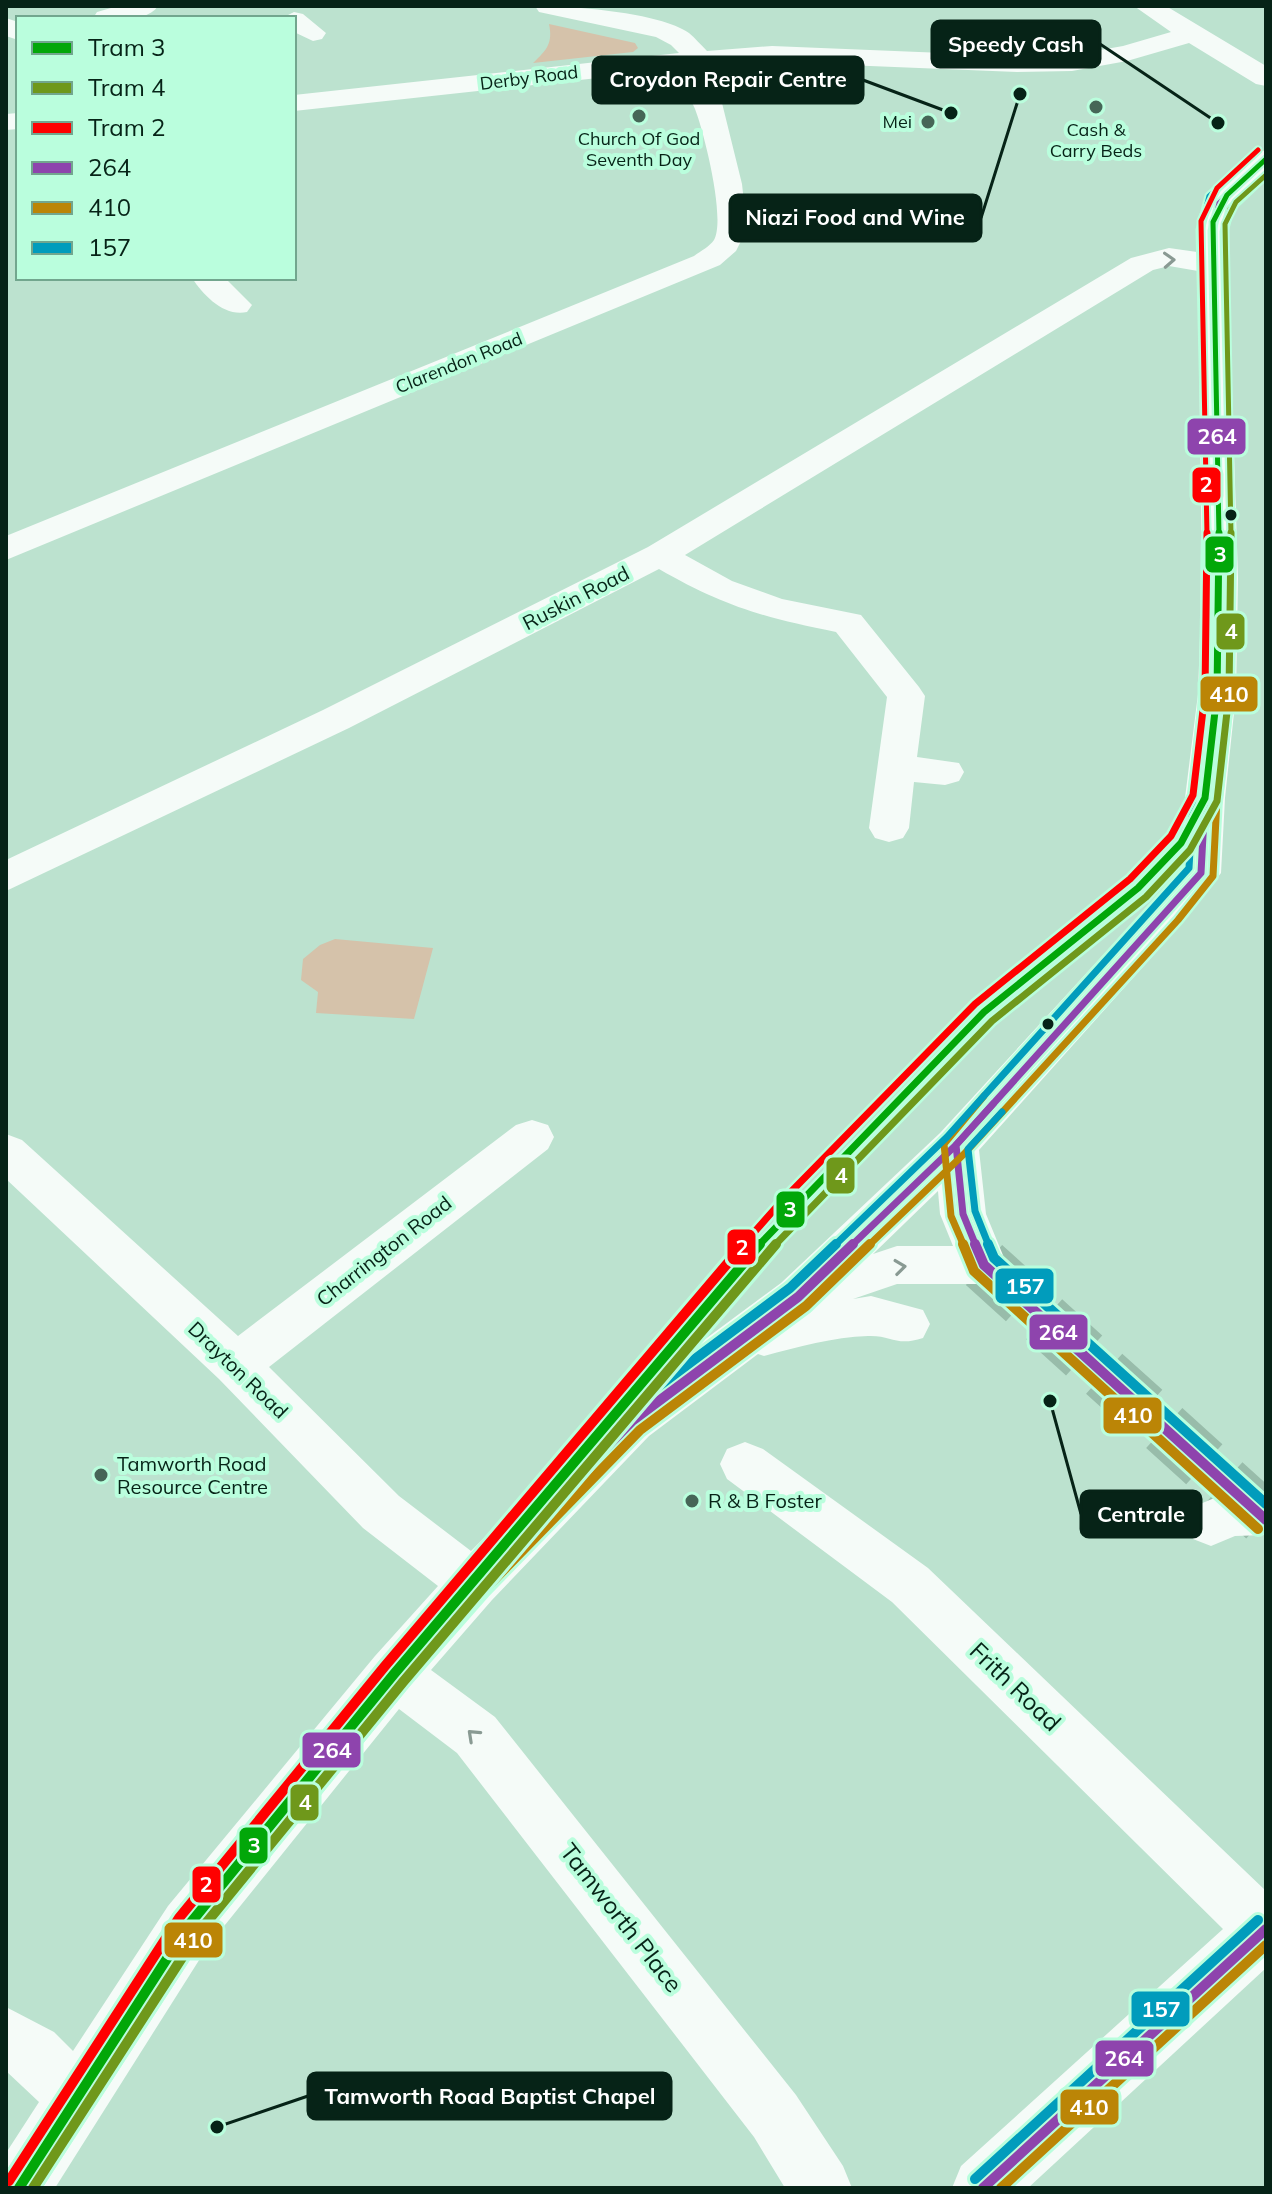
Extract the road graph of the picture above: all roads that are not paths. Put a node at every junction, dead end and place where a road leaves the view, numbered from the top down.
1 (145, 6) edge
2 (548, 6) edge
3 (1147, 6) edge
4 (112, 16) edge
5 (1191, 34) junction
6 (699, 59) junction
7 (1266, 78) edge
8 (296, 103) edge
9 (1266, 159) edge
10 (1214, 264) junction
11 (209, 280) edge
12 (236, 305) dead end
13 (6, 549) edge
14 (660, 555) junction
15 (897, 768) junction
16 (945, 772) dead end
17 (889, 828) dead end
18 (6, 877) edge
19 (532, 1137) dead end
20 (956, 1145) junction
21 (6, 1152) edge
22 (798, 1297) junction
23 (906, 1324) dead end
24 (734, 1343) junction
25 (236, 1365) junction
26 (745, 1464) dead end
27 (1260, 1515) dead end
28 (1211, 1523) dead end
29 (474, 1583) junction
30 (394, 1674) junction
31 (1266, 1930) edge
32 (6, 2037) edge
33 (77, 2098) junction
34 (19, 2188) edge
35 (821, 2188) edge
36 (983, 2188) edge

1 - 4 street
2 - 6 street
3 - 5 street
5 - 6 street, Derby Road
5 - 7 street
6 - 8 street, Derby Road
6 - 13 street, Clarendon Road
9 - 10 street
14 -> 10 street, Ruskin Road
10 - 20 street
11 - 12 street
14 - 15 street
14 - 18 street, Ruskin Road
15 - 16 street
15 - 17 street
19 - 25 street, Charrington Road
20 - 22 street
22 -> 20 street
21 - 25 street, Drayton Road
22 - 24 street
23 - 24 street
24 - 29 street
25 - 29 street, Drayton Road
26 - 31 street, Frith Road
27 - 28 street
29 - 30 street
30 - 33 street
35 -> 30 street, Tamworth Place
31 - 36 street
32 - 33 street
33 - 34 street

